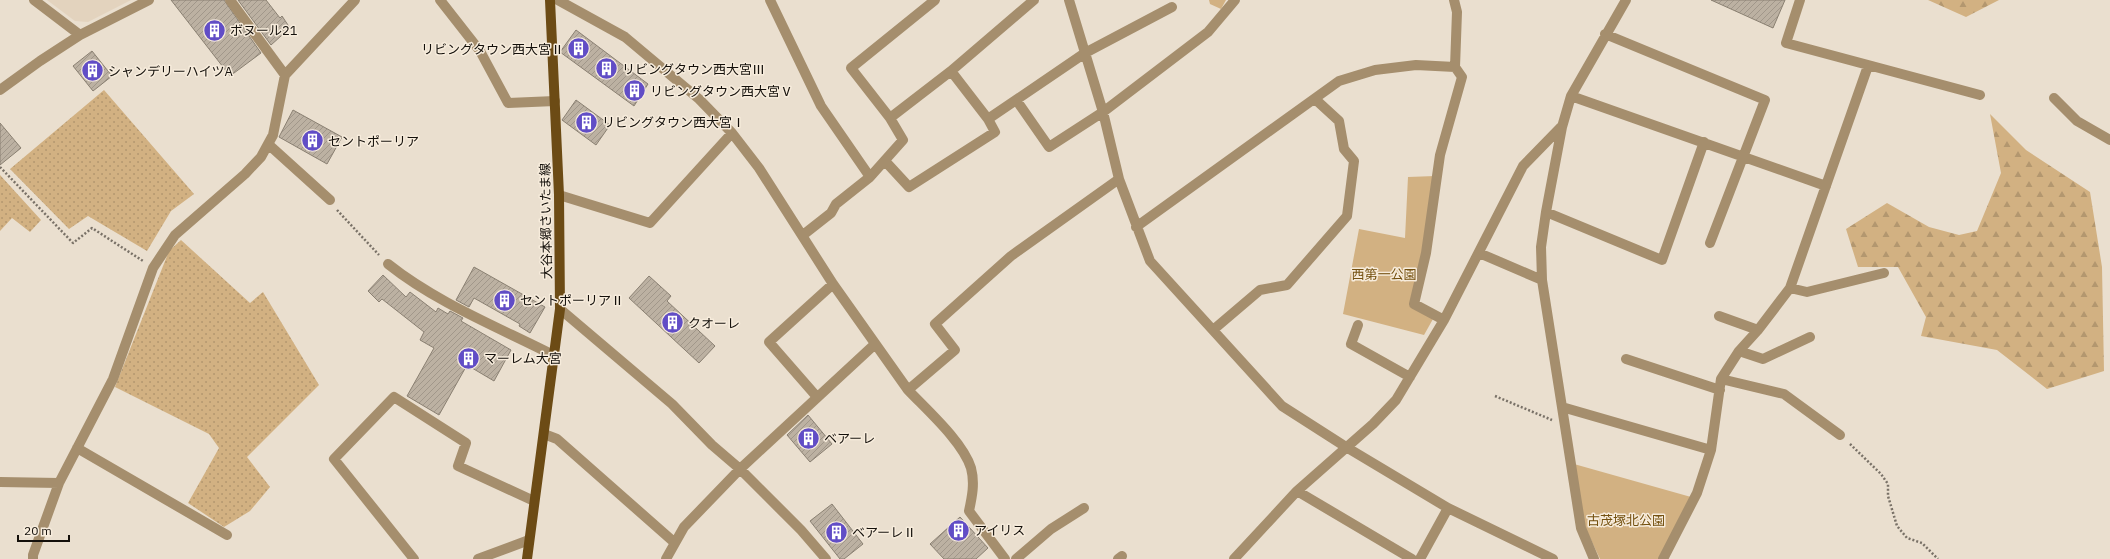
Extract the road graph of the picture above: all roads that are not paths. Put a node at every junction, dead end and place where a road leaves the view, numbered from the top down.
1 (34, 0) edge
2 (148, 0) edge
3 (230, 0) edge
4 (355, 0) edge
5 (440, 0) edge
6 (550, 0) edge
7 (558, 0) edge
8 (770, 0) edge
9 (935, 0) edge
10 (1034, 0) edge
11 (1069, 0) edge
12 (1235, 0) edge
13 (1454, 0) edge
14 (1626, 0) edge
15 (1800, 0) edge
16 (1172, 7) dead end
17 (1605, 34) junction
18 (80, 35) junction
19 (1084, 53) junction
20 (1868, 66) junction
21 (1455, 67) junction
22 (951, 71) junction
23 (285, 75) junction
24 (0, 90) edge
25 (1980, 95) dead end
26 (1571, 96) junction
27 (2054, 98) dead end
28 (1315, 99) junction
29 (555, 101) junction
30 (1017, 101) junction
31 (1104, 112) junction
32 (890, 118) junction
33 (988, 119) junction
34 (1562, 127) junction
35 (732, 133) junction
36 (2110, 140) edge
37 (1704, 142) junction
38 (268, 144) junction
39 (1743, 157) junction
40 (885, 161) junction
41 (870, 177) junction
42 (1119, 179) junction
43 (1826, 186) junction
44 (560, 195) junction
45 (330, 200) road end
46 (1546, 212) junction
47 (1136, 227) junction
48 (803, 235) junction
49 (1710, 243) dead end
50 (1479, 253) junction
51 (388, 264) road end
52 (1884, 273) dead end
53 (1542, 280) junction
54 (833, 284) junction
55 (1790, 288) junction
56 (560, 309) junction
57 (1719, 316) dead end
58 (1444, 320) junction
59 (1358, 325) dead end
60 (1213, 330) junction
61 (1758, 330) junction
62 (1810, 337) dead end
63 (874, 345) junction
64 (1739, 351) junction
65 (555, 356) junction
66 (1626, 359) dead end
67 (1410, 377) junction
68 (1722, 379) junction
69 (908, 390) junction
70 (1720, 390) junction
71 (817, 397) junction
72 (1562, 407) junction
73 (544, 434) junction
74 (1840, 435) road end
75 (1346, 447) junction
76 (77, 448) junction
77 (1711, 450) junction
78 (740, 469) junction
79 (0, 482) edge
80 (59, 483) junction
81 (1297, 491) junction
82 (534, 501) junction
83 (1084, 508) dead end
84 (1448, 508) junction
85 (227, 534) dead end
86 (529, 540) junction
87 (675, 543) junction
88 (821, 557) edge
89 (33, 559) edge
90 (414, 559) edge
91 (478, 559) edge
92 (527, 559) edge
93 (666, 559) edge
94 (1005, 559) edge
95 (1016, 559) edge
96 (1234, 559) edge
97 (1412, 559) edge
98 (1420, 559) edge
99 (1554, 559) edge
100 (1594, 559) edge
101 (1663, 559) edge

1 - 18 street
2 - 18 street
3 - 23 street
4 - 23 street
5 - 29 street
6 - 29 main road, 大谷本郷さいたま線
7 - 35 street
8 - 41 street
9 - 32 street
10 - 22 street
11 - 19 street
12 - 31 street
13 - 21 street
14 - 17 street
15 - 20 street
16 - 19 street
17 - 26 street
17 - 39 street
18 - 24 street
19 - 30 street
19 - 31 street
20 - 25 street
20 - 43 street
21 - 28 street
21 - 58 street
22 - 32 street
22 - 33 street
23 - 38 street
26 - 34 street
26 - 37 street
27 - 36 street
28 - 47 street
28 - 60 street
29 - 44 main road, 大谷本郷さいたま線
30 - 31 street
30 - 33 street
31 - 42 street
32 - 40 street
33 - 40 street
34 - 46 street
34 - 50 street
35 - 44 street
35 - 48 street
37 - 39 street
37 - 46 street
38 - 45 street
38 - 76 street
39 - 43 street
39 - 49 street
40 - 41 street
41 - 48 street
42 - 47 street
42 - 69 street
43 - 55 street
44 - 56 main road, 大谷本郷さいたま線
46 - 53 street
47 - 60 street
48 - 54 street
50 - 53 street
50 - 58 street
51 - 65 street
52 - 55 street
53 - 72 street
54 - 63 street
54 - 71 street
55 - 61 street
56 - 65 main road, 大谷本郷さいたま線
56 - 78 street
57 - 61 street
58 - 67 street
59 - 67 street
60 - 75 street
61 - 64 street
62 - 64 street
63 - 69 street
63 - 71 street
64 - 68 street
65 - 73 main road, 大谷本郷さいたま線
66 - 70 street
67 - 75 street
68 - 70 street
68 - 74 street
69 - 94 street
70 - 77 street
71 - 78 street
72 - 77 street
72 - 100 street
73 - 82 main road, 大谷本郷さいたま線
73 - 87 street
75 - 81 street
75 - 84 street
76 - 80 street
76 - 85 street
77 - 101 street
78 - 87 street
78 - 88 street
79 - 80 street
80 - 89 street
81 - 96 street
81 - 97 street
82 - 86 main road, 大谷本郷さいたま線
82 - 90 street
83 - 95 street
84 - 98 street
84 - 99 street
86 - 91 street
86 - 92 main road, 大谷本郷さいたま線
87 - 93 street

